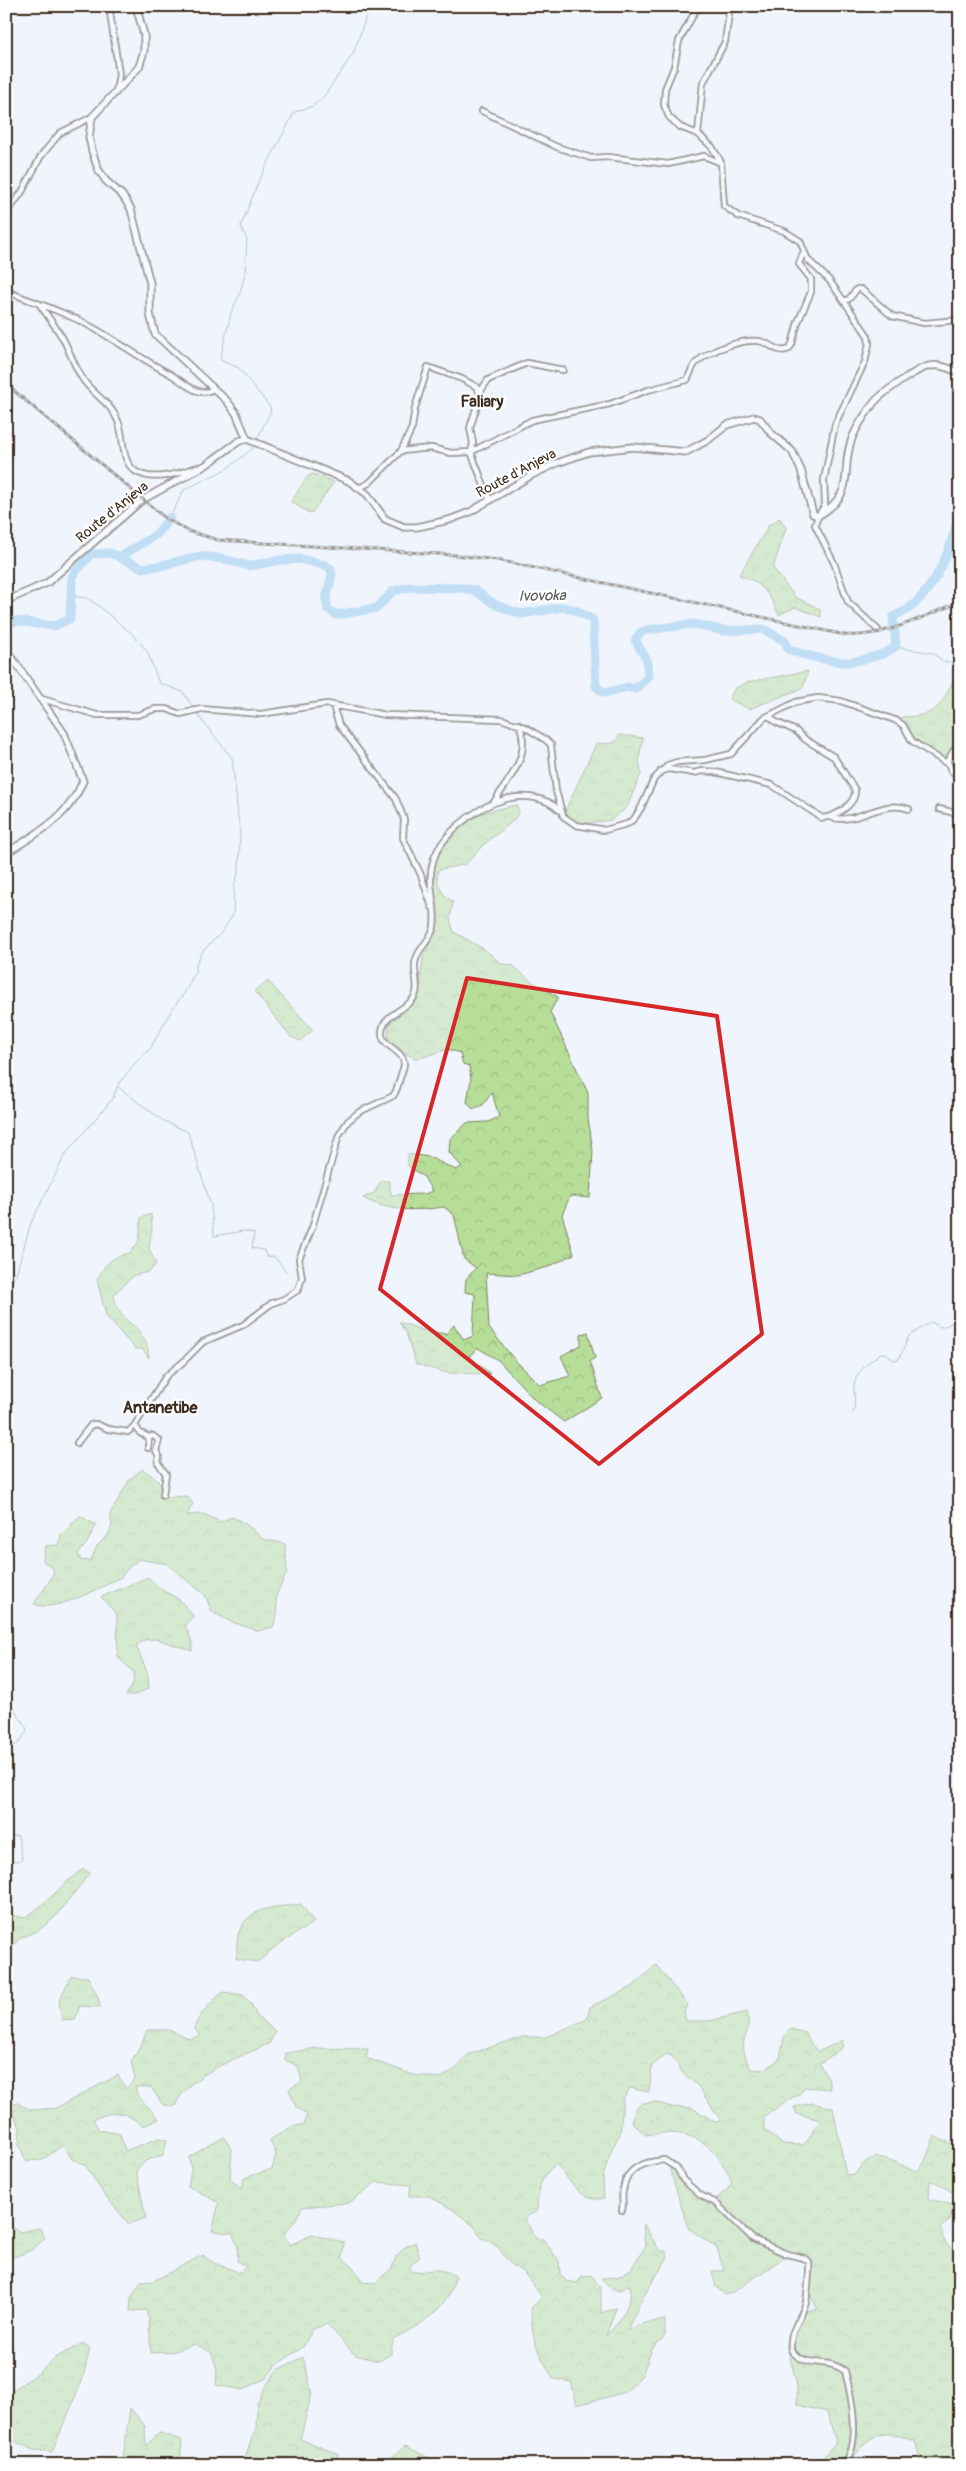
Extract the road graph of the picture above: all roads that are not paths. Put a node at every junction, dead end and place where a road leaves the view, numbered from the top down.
1 (109, 6) edge
2 (136, 6) edge
3 (698, 6) edge
4 (730, 6) edge
5 (115, 93) junction
6 (482, 111) dead end
7 (92, 117) junction
8 (698, 134) junction
9 (721, 162) junction
10 (6, 214) edge
11 (804, 251) junction
12 (6, 291) edge
13 (844, 301) junction
14 (40, 305) junction
15 (960, 320) edge
16 (563, 370) dead end
17 (960, 373) edge
18 (213, 389) junction
19 (480, 396) junction
20 (241, 428) junction
21 (248, 440) junction
22 (232, 446) junction
23 (401, 452) junction
24 (471, 452) junction
25 (206, 464) junction
26 (359, 488) junction
27 (490, 501) junction
28 (818, 516) junction
29 (6, 601) edge
30 (878, 630) dead end
31 (6, 653) edge
32 (42, 699) junction
33 (333, 706) junction
34 (769, 716) junction
35 (519, 724) junction
36 (960, 748) edge
37 (948, 762) junction
38 (660, 771) junction
39 (960, 776) edge
40 (493, 803) junction
41 (960, 808) edge
42 (909, 809) dead end
43 (939, 809) dead end
44 (560, 811) junction
45 (830, 817) junction
46 (6, 853) edge
47 (435, 913) junction
48 (135, 1425) junction
49 (150, 1437) junction
50 (77, 1443) dead end
51 (148, 1448) dead end
52 (163, 1495) dead end
53 (622, 2210) dead end
54 (842, 2465) edge

1 - 5 street
2 - 5 street
3 - 8 street
4 - 8 street
5 - 7 street
6 - 9 street
7 - 10 street
7 - 18 street
8 - 9 street
9 - 11 street
11 - 13 street
11 - 24 street
12 - 14 street
13 - 15 street
13 - 28 street
14 - 18 street
14 - 25 street
16 - 19 street
17 - 28 street
18 - 20 street
19 - 23 street
19 - 24 street
20 - 21 street
20 - 22 street
21 - 22 street, Route d'Anjeva
21 - 26 street, Route d'Anjeva
22 - 25 street, Route d'Anjeva
23 - 24 street
23 - 26 street
24 - 27 street
25 - 29 street, Route d'Anjeva
26 - 27 street, Route d'Anjeva
27 - 28 street, Route d'Anjeva
28 - 30 street
31 - 32 street
32 - 33 street
32 - 46 street
33 - 35 street
33 - 47 street
34 - 37 street
34 - 38 street
34 - 45 street
35 - 40 street
35 - 44 street
36 - 37 street
37 - 39 street
38 - 44 street
38 - 45 street
40 - 44 street
40 - 47 street
41 - 43 street
42 - 45 street
47 - 48 street
48 - 49 street
48 - 50 street
49 - 51 street
49 - 52 street
53 - 54 street

